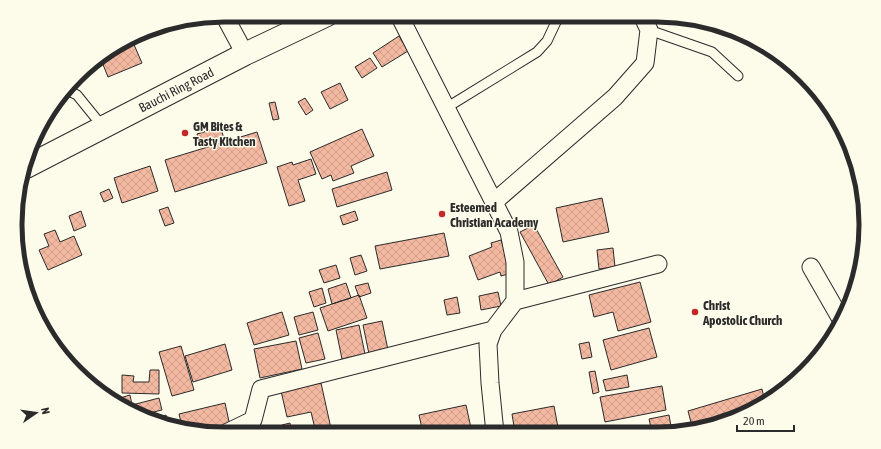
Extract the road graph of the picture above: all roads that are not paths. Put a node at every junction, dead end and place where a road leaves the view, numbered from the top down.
1 (228, 22) edge
2 (310, 22) edge
3 (403, 22) edge
4 (556, 22) edge
5 (645, 22) edge
6 (245, 54) junction
7 (738, 76) dead end
8 (71, 92) edge
9 (446, 108) junction
10 (103, 127) junction
11 (31, 164) edge
12 (494, 202) junction
13 (658, 264) dead end
14 (811, 267) dead end
15 (515, 301) junction
16 (838, 314) edge
17 (493, 330) junction
18 (238, 427) edge
19 (494, 427) edge

1 - 6 street
2 - 6 main road, Bauchi Ring Road
3 - 9 street
4 - 9 lane
5 - 7 lane
5 - 12 street
6 - 10 main road, Bauchi Ring Road
8 - 10 lane
9 - 12 street
10 - 11 main road, Bauchi Ring Road
12 - 15 street
13 - 15 street
14 - 16 street
15 - 17 street
17 - 18 street
17 - 19 street

